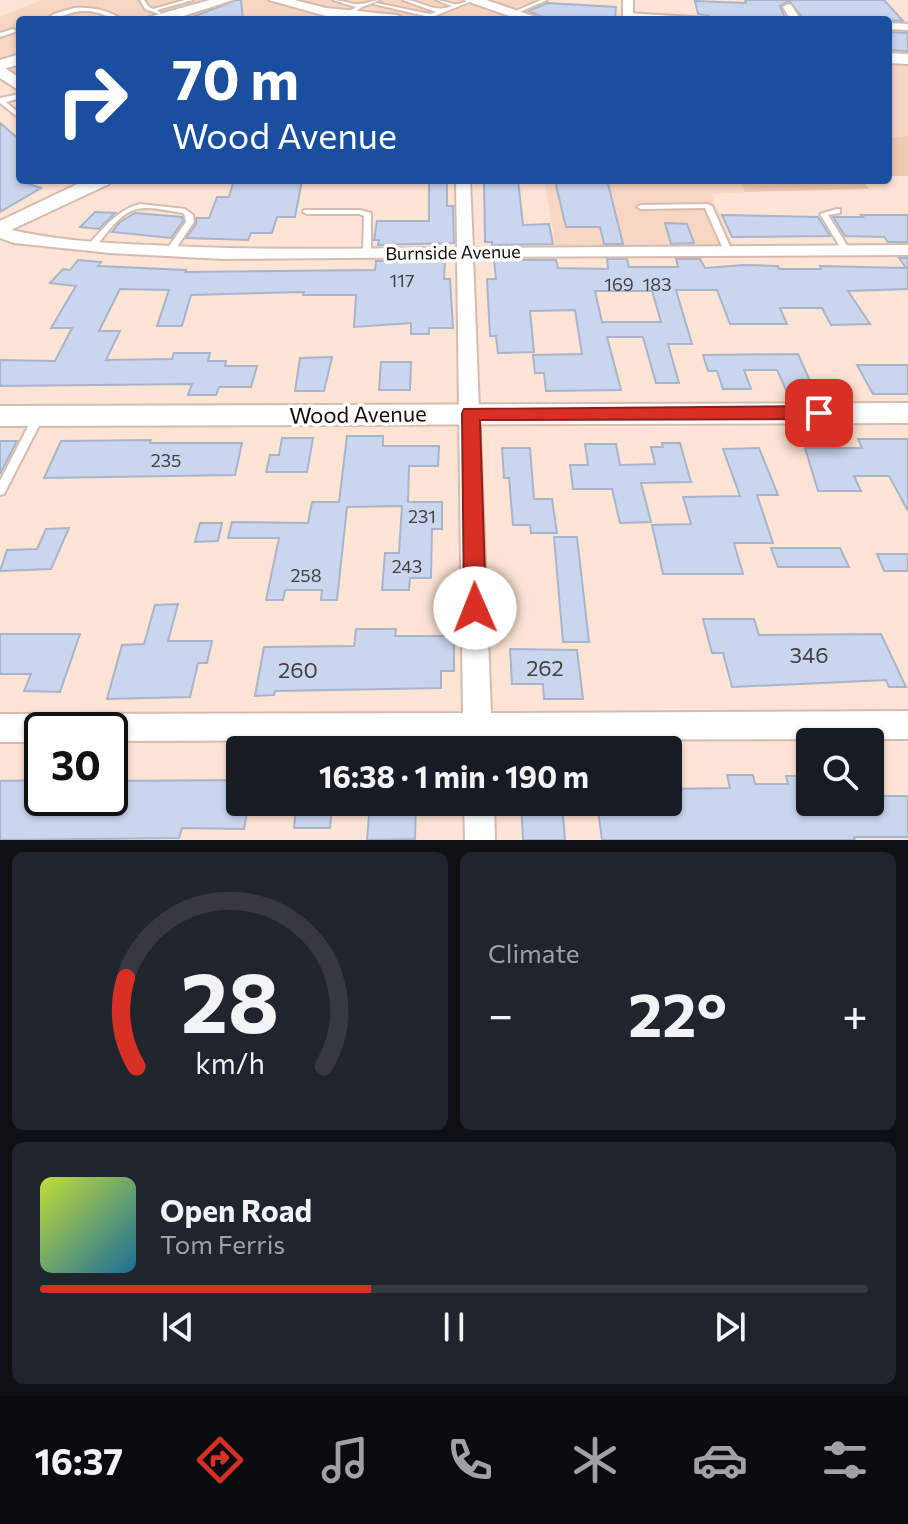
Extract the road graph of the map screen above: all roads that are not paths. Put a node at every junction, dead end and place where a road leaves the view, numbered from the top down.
1 (142, 0) edge
2 (160, 0) edge
3 (191, 0) edge
4 (226, 0) edge
5 (276, 0) edge
6 (405, 0) edge
7 (438, 0) edge
8 (545, 0) edge
9 (377, 2) edge
10 (466, 2) edge
11 (788, 7) dead end
12 (343, 11) edge
13 (441, 12) junction
14 (161, 13) edge
15 (513, 13) junction
16 (56, 16) edge
17 (114, 16) edge
18 (373, 16) edge
19 (421, 16) edge
20 (432, 16) edge
21 (523, 16) edge
22 (794, 16) edge
23 (13, 31) dead end
24 (0, 35) edge
25 (0, 67) edge
26 (16, 82) edge
27 (94, 184) edge
28 (463, 184) edge
29 (641, 207) dead end
30 (837, 211) dead end
31 (307, 212) dead end
32 (0, 231) edge
33 (91, 247) junction
34 (846, 250) junction
35 (908, 250) edge
36 (728, 251) junction
37 (169, 252) junction
38 (466, 252) junction
39 (367, 253) junction
40 (908, 413) edge
41 (471, 414) junction
42 (0, 416) edge
43 (39, 416) junction
44 (0, 491) edge
45 (908, 725) edge
46 (0, 728) edge
47 (382, 736) edge
48 (478, 736) edge
49 (544, 736) edge
50 (479, 816) edge
51 (480, 840) edge

1 - 14 lane
2 - 14 lane
3 - 14 lane
4 - 14 main road
5 - 12 main road
6 - 13 lane
7 - 10 lane
8 - 15 lane
9 - 12 lane
9 - 19 lane
10 - 13 lane
10 - 15 main road
11 - 22 street
12 - 18 main road
13 - 20 lane
15 - 21 main road
16 - 17 lane
23 - 24 lane
25 - 26 street
27 - 32 street
28 - 38 street
29 - 36 lane
30 - 34 lane
31 - 39 lane
32 - 33 street, Burnside Avenue
33 - 37 street, Burnside Avenue
33 - 37 lane
34 - 35 street, Burnside Avenue
34 - 36 street, Burnside Avenue
36 - 38 street, Burnside Avenue
37 - 39 street, Burnside Avenue
38 - 39 street, Burnside Avenue
38 - 41 street
40 - 41 street, Wood Avenue
41 - 43 street, Wood Avenue
41 - 48 street
42 - 43 street, Wood Avenue
43 - 44 lane
45 - 49 street
46 - 47 street
50 - 51 street

